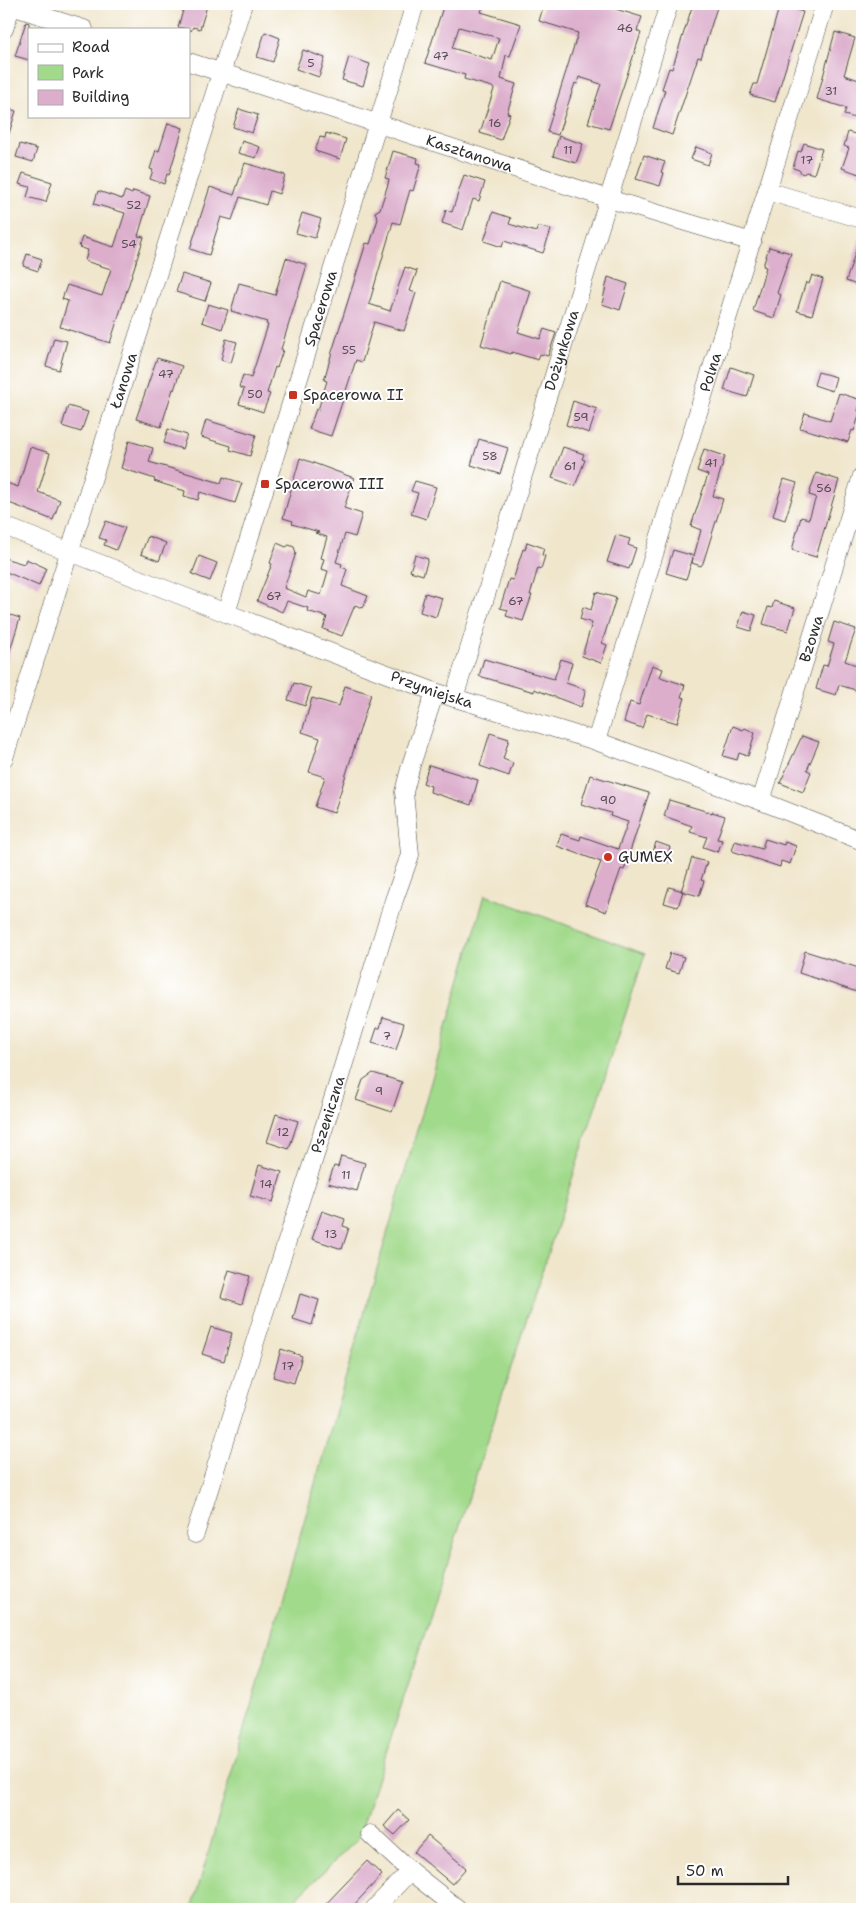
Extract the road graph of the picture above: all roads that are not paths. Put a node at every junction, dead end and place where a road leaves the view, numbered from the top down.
1 (243, 4) edge
2 (416, 4) edge
3 (669, 4) edge
4 (825, 4) edge
5 (11, 5) edge
6 (81, 28) edge
7 (4, 29) edge
8 (190, 62) edge
9 (222, 72) junction
10 (378, 124) junction
11 (768, 191) junction
12 (609, 199) junction
13 (862, 220) edge
14 (752, 242) junction
15 (862, 476) edge
16 (4, 526) edge
17 (68, 551) junction
18 (226, 613) junction
19 (435, 692) junction
20 (454, 698) junction
21 (596, 741) junction
22 (4, 758) edge
23 (761, 800) junction
24 (862, 841) edge
25 (195, 1534) dead end
26 (370, 1834) dead end
27 (410, 1870) junction
28 (374, 1909) edge
29 (458, 1909) edge

1 - 9 street, Łanowa
2 - 10 street, Spacerowa
3 - 12 street, Dożynkowa
4 - 11 street, Polna
5 - 6 street
5 - 7 street
8 - 9 street, Kasztanowa
9 - 10 street, Kasztanowa
9 - 17 street, Łanowa
10 - 12 street, Kasztanowa
10 - 18 street, Spacerowa
11 - 13 street
11 - 14 street, Polna
12 - 14 street, Kasztanowa
12 - 20 street, Dożynkowa
14 - 21 street, Polna
15 - 23 street, Bzowa
16 - 17 street, Przymiejska
17 - 18 street, Przymiejska
17 - 22 street, Łanowa
18 - 19 street, Przymiejska
19 - 20 street, Przymiejska
19 - 25 street, Pszeniczna
20 - 21 street, Przymiejska
21 - 23 street, Przymiejska
23 - 24 street, Przymiejska
26 - 27 street
27 - 28 street
27 - 29 street

